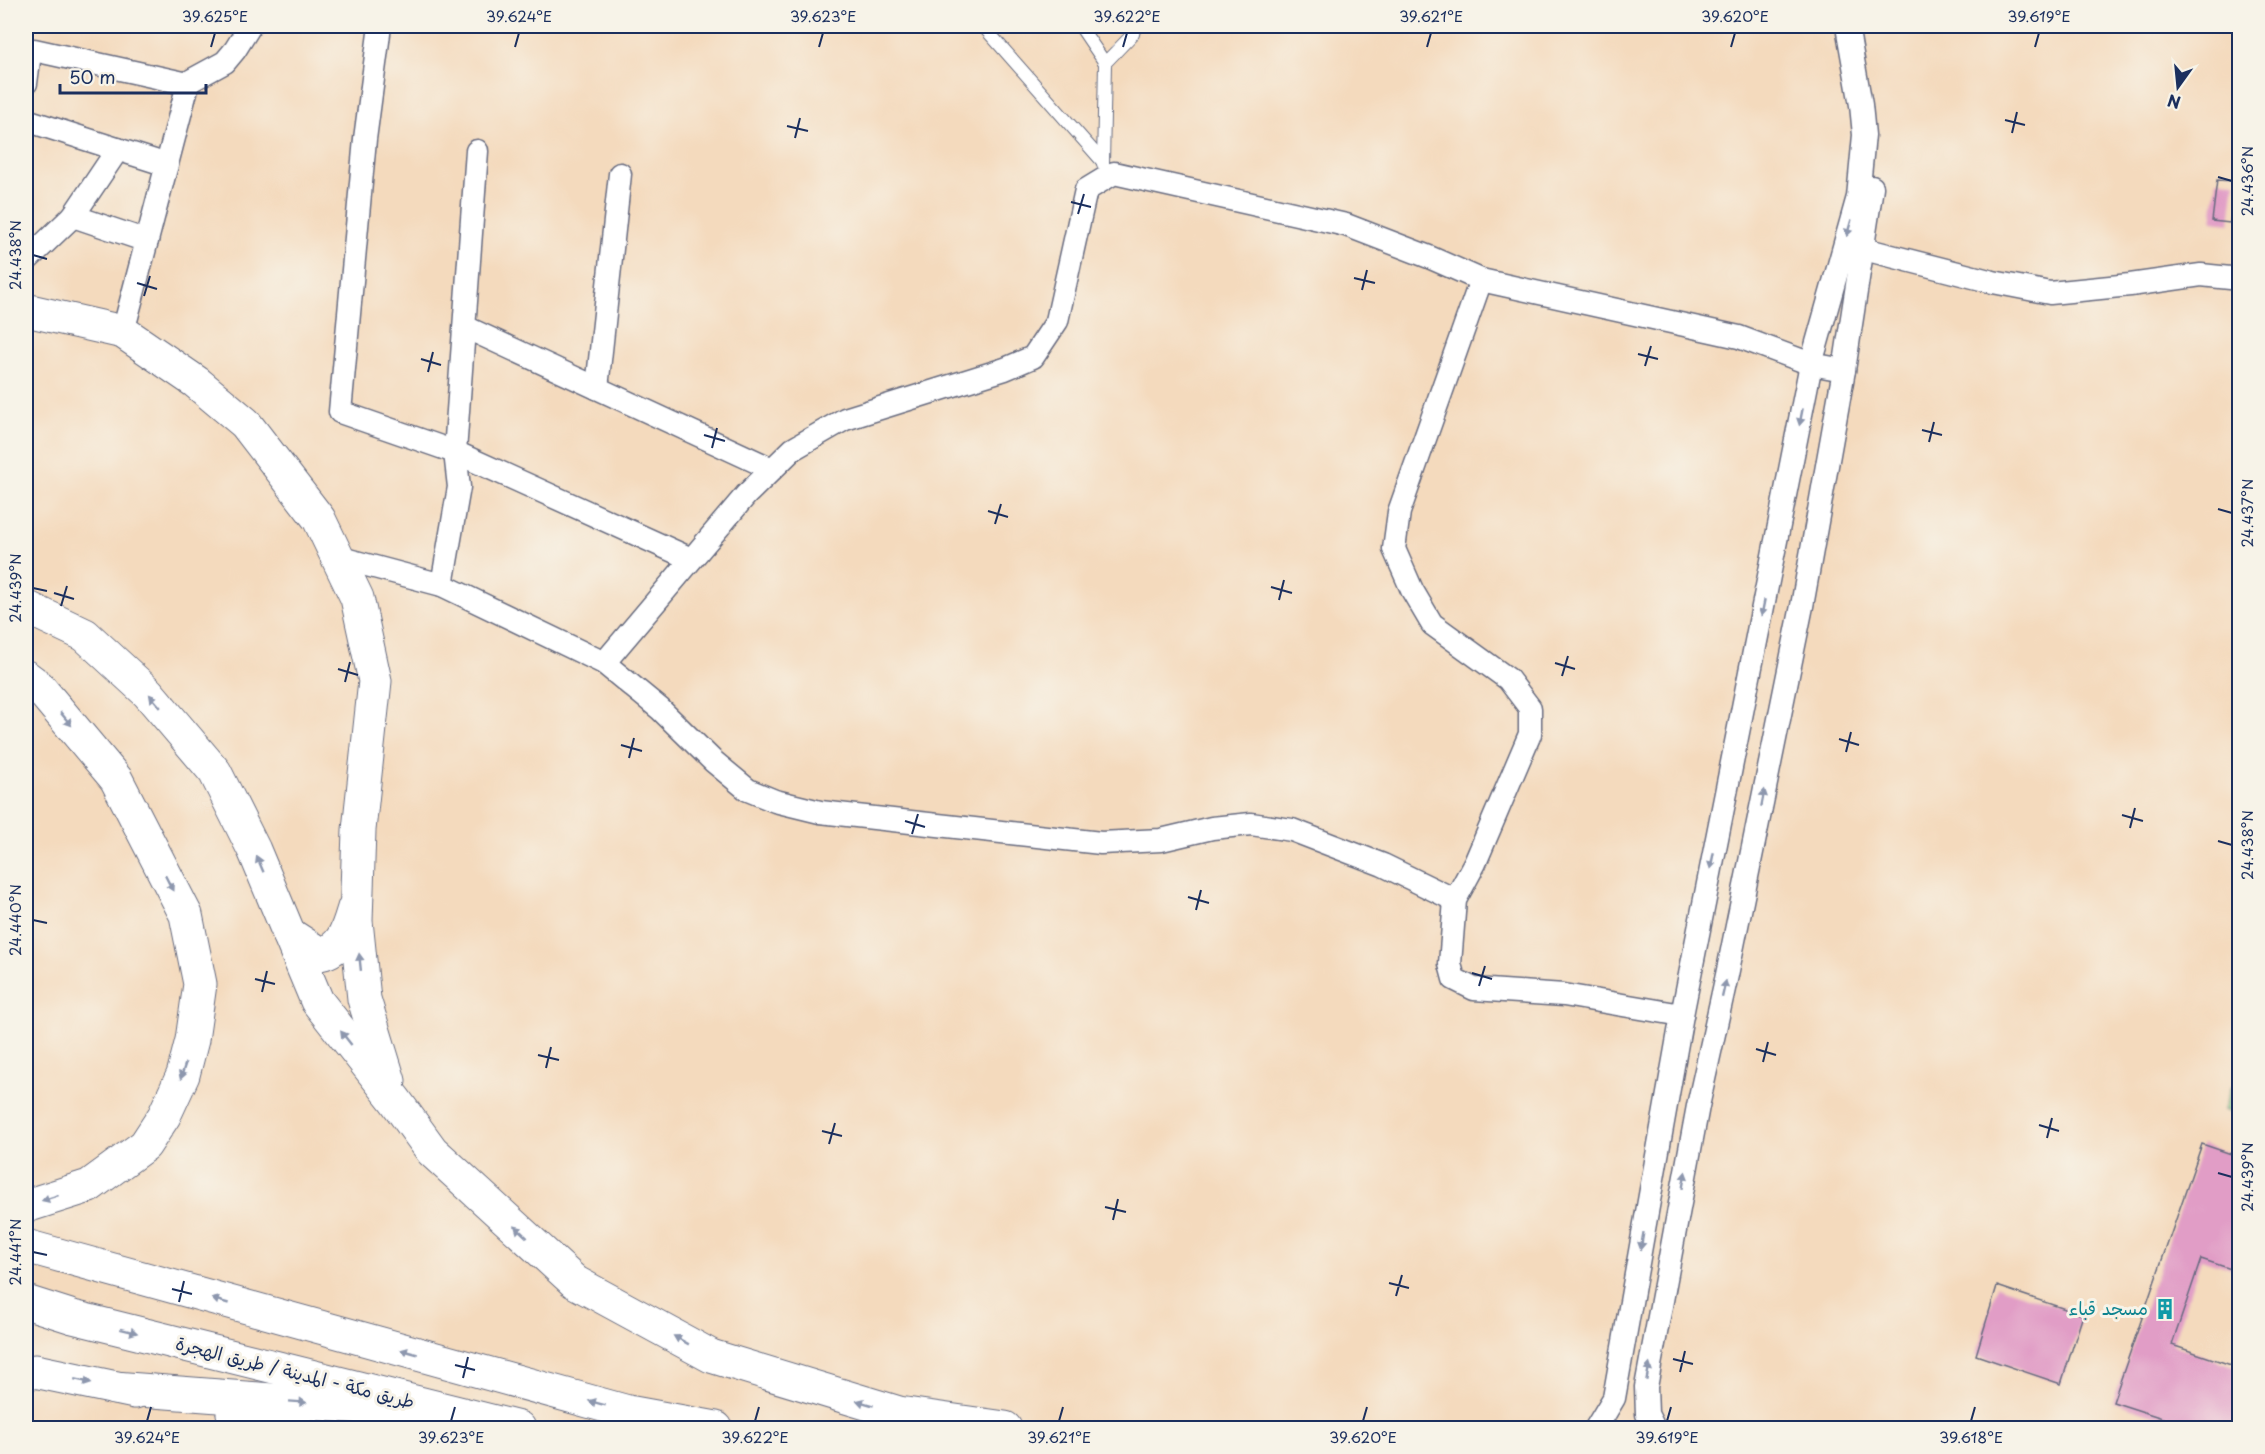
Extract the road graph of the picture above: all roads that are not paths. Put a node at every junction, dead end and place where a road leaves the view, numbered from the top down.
1 (250, 26) edge
2 (380, 26) edge
3 (982, 26) edge
4 (1080, 26) edge
5 (1135, 26) edge
6 (1847, 26) edge
7 (1861, 26) edge
8 (1105, 63) junction
9 (26, 83) edge
10 (188, 84) junction
11 (26, 120) edge
12 (118, 150) junction
13 (477, 151) dead end
14 (167, 165) junction
15 (1103, 171) junction
16 (620, 174) dead end
17 (73, 216) junction
18 (147, 241) junction
19 (1864, 249) junction
20 (26, 261) edge
21 (2240, 279) edge
22 (1481, 280) junction
23 (26, 310) edge
24 (465, 327) junction
25 (123, 332) junction
26 (1811, 364) junction
27 (1844, 370) junction
28 (597, 388) junction
29 (455, 452) junction
30 (772, 469) junction
31 (338, 557) junction
32 (691, 559) junction
33 (442, 585) junction
34 (26, 607) edge
35 (604, 663) junction
36 (26, 677) edge
37 (1739, 724) junction
38 (1776, 733) junction
39 (1455, 900) junction
40 (356, 909) junction
41 (289, 934) junction
42 (1682, 1015) junction
43 (395, 1100) junction
44 (1667, 1100) junction
45 (1698, 1106) junction
46 (26, 1206) edge
47 (26, 1246) edge
48 (26, 1302) edge
49 (26, 1374) edge
50 (114, 1388) junction
51 (464, 1415) junction
52 (297, 1428) edge
53 (519, 1428) edge
54 (716, 1428) edge
55 (1005, 1428) edge
56 (1596, 1428) edge
57 (1654, 1428) edge

1 - 10 street
2 - 29 street
3 - 15 lane
4 - 8 lane
5 - 8 lane
6 -> 26 street
7 - 19 street
8 - 15 lane
9 - 10 street
10 - 14 street
11 - 12 street
12 - 14 street
12 - 17 street
13 - 24 street
14 - 18 street
15 - 22 street
15 - 30 street
16 - 28 street
17 - 18 street
17 - 20 street
18 - 25 street
19 - 21 street
19 - 27 street
22 - 26 street
22 - 39 street
23 - 25 main road
24 - 28 street
24 - 29 street
25 - 31 main road
26 - 27 street
26 -> 37 street
27 - 38 street
28 - 30 street
29 - 32 street
29 - 33 street
30 - 32 street
31 - 33 street
31 - 40 main road
32 - 35 street
33 - 35 street
41 -> 34 main road
35 - 39 street
36 -> 46 main road
37 - 38 street
37 -> 42 street
45 -> 38 street
39 - 42 street
40 - 41 main road
43 -> 40 main road
43 -> 41 main road
42 - 44 street
55 -> 43 main road
44 - 45 street
44 -> 56 street
57 -> 45 street
54 -> 47 main road
48 -> 51 main road, طريق مكة - المدينة / طريق الهجرة
49 -> 50 main road
50 -> 51 main road
50 - 52 main road
51 - 53 main road, طريق مكة - المدينة / طريق الهجرة

